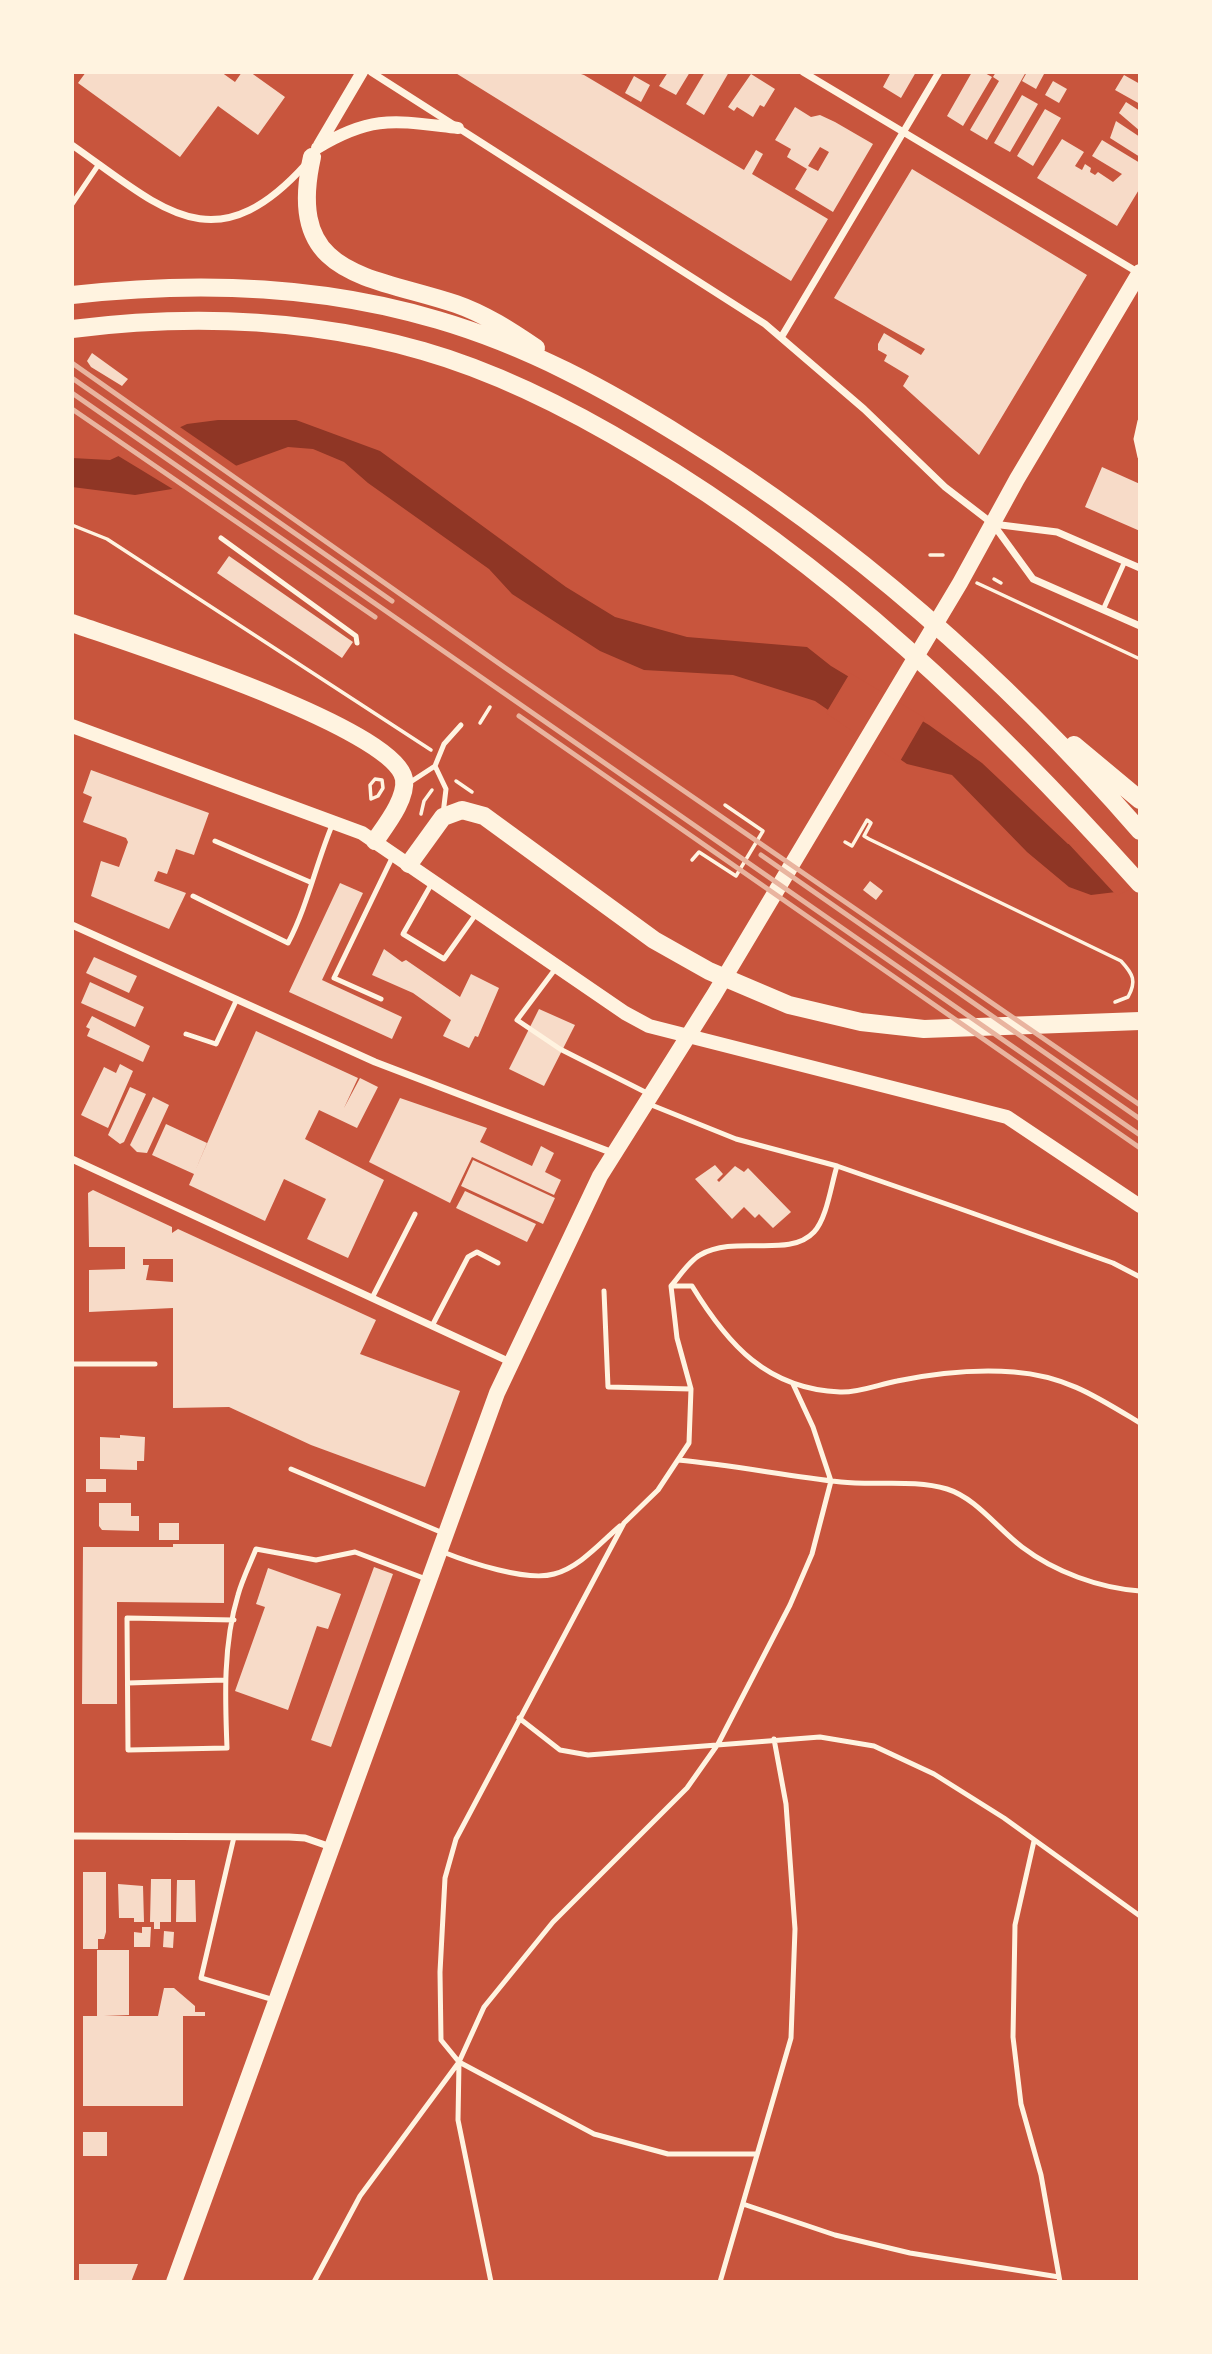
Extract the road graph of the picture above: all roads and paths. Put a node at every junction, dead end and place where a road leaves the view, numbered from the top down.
1 (362, 72) edge
2 (371, 72) edge
3 (803, 72) edge
4 (939, 72) edge
5 (458, 128) junction
6 (904, 132) junction
7 (72, 145) edge
8 (314, 153) junction
9 (99, 164) junction
10 (72, 204) edge
11 (1140, 273) edge
12 (72, 295) edge
13 (72, 329) edge
14 (782, 336) junction
15 (573, 374) junction
16 (1140, 421) edge
17 (1140, 457) edge
18 (993, 524) junction
19 (72, 525) edge
20 (221, 538) dead end
21 (930, 555) dead end
22 (943, 555) dead end
23 (1125, 561) junction
24 (1140, 568) edge
25 (994, 579) dead end
26 (1000, 583) dead end
27 (993, 592) dead end
28 (1103, 610) junction
29 (72, 624) edge
30 (1140, 626) edge
31 (357, 643) dead end
32 (1140, 659) edge
33 (1011, 694) junction
34 (491, 707) dead end
35 (480, 723) dead end
36 (461, 725) dead end
37 (72, 726) edge
38 (439, 755) junction
39 (435, 766) junction
40 (451, 778) dead end
41 (404, 786) junction
42 (432, 790) dead end
43 (475, 794) dead end
44 (370, 795) joint
45 (1137, 796) edge
46 (725, 805) dead end
47 (443, 817) junction
48 (421, 818) dead end
49 (333, 823) junction
50 (1140, 831) edge
51 (215, 841) dead end
52 (375, 841) junction
53 (845, 842) dead end
54 (394, 853) junction
55 (692, 860) dead end
56 (409, 864) junction
57 (433, 881) junction
58 (310, 882) junction
59 (1140, 884) edge
60 (193, 896) dead end
61 (477, 911) junction
62 (72, 925) edge
63 (557, 967) junction
64 (237, 999) junction
65 (381, 999) dead end
66 (1111, 1003) dead end
67 (1140, 1021) edge
68 (186, 1034) dead end
69 (687, 1037) junction
70 (647, 1098) junction
71 (614, 1154) junction
72 (72, 1159) edge
73 (837, 1166) junction
74 (1140, 1206) edge
75 (415, 1214) dead end
76 (498, 1263) dead end
77 (1140, 1277) edge
78 (671, 1286) junction
79 (604, 1291) dead end
80 (372, 1298) junction
81 (432, 1326) junction
82 (510, 1362) junction
83 (72, 1364) edge
84 (155, 1364) dead end
85 (793, 1384) junction
86 (691, 1389) junction
87 (1140, 1423) edge
88 (678, 1460) junction
89 (291, 1469) dead end
90 (831, 1481) junction
91 (624, 1523) junction
92 (446, 1534) junction
93 (440, 1551) junction
94 (429, 1580) junction
95 (1140, 1591) edge
96 (234, 1620) junction
97 (224, 1680) junction
98 (128, 1683) junction
99 (519, 1718) junction
100 (774, 1739) junction
101 (718, 1744) junction
102 (72, 1836) edge
103 (234, 1838) junction
104 (1034, 1841) junction
105 (332, 1847) junction
106 (1140, 1916) edge
107 (276, 2001) junction
108 (458, 2062) junction
109 (757, 2154) junction
110 (743, 2204) junction
111 (1059, 2280) edge
112 (174, 2282) edge
113 (314, 2282) edge
114 (491, 2282) edge
115 (720, 2282) edge

1 - 8 street
2 - 5 street
3 - 6 street
4 - 6 street
5 - 8 street
5 - 14 street
6 - 11 street
6 - 14 street
7 - 9 street
8 - 9 street
8 - 15 highway
9 - 10 lane
11 - 18 main road
12 - 15 highway
13 - 59 highway
14 - 18 street
15 - 33 highway
16 - 17 lane
18 - 23 street
18 - 28 street
18 - 69 main road
19 - 38 path
20 - 31 lane
21 - 22 path
23 - 24 street
23 - 28 lane
25 - 26 path
27 - 32 path
28 - 30 street
29 - 41 highway
33 - 45 highway
33 - 50 highway
34 - 35 path
36 - 38 lane
37 - 49 main road
38 - 39 lane
39 - 41 lane
39 - 47 lane
40 - 43 path
41 - 52 highway
42 - 48 path
44 - 44 path
46 - 55 path
47 - 56 highway
47 - 67 highway
49 - 52 main road
49 - 58 lane
51 - 58 lane
52 - 54 main road
53 - 66 path
54 - 56 main road
54 - 65 lane
56 - 57 main road
57 - 61 main road
57 - 61 lane
58 - 60 lane
61 - 63 main road
62 - 64 street
63 - 69 main road
63 - 70 lane
64 - 68 lane
64 - 71 street
69 - 70 main road
69 - 74 main road
70 - 71 main road
70 - 73 lane
71 - 82 main road
72 - 80 street
73 - 77 lane
73 - 78 lane
75 - 80 lane
76 - 81 lane
78 - 85 lane
78 - 86 lane
79 - 86 lane
80 - 81 street
81 - 82 street
82 - 92 main road
83 - 84 lane
85 - 87 lane
85 - 90 lane
86 - 88 lane
88 - 90 lane
88 - 91 lane
89 - 92 lane
90 - 95 lane
90 - 101 lane
91 - 93 lane
91 - 99 lane
92 - 93 main road
93 - 94 main road
94 - 96 lane
94 - 105 main road
96 - 97 lane
96 - 98 lane
97 - 98 lane
97 - 98 lane
99 - 101 lane
99 - 108 lane
100 - 101 lane
100 - 104 lane
100 - 109 lane
101 - 108 lane
102 - 103 street
103 - 105 street
103 - 107 lane
104 - 106 lane
104 - 111 lane
105 - 107 main road
107 - 112 main road
108 - 109 lane
108 - 113 lane
108 - 114 lane
109 - 110 lane
110 - 111 lane
110 - 115 lane

